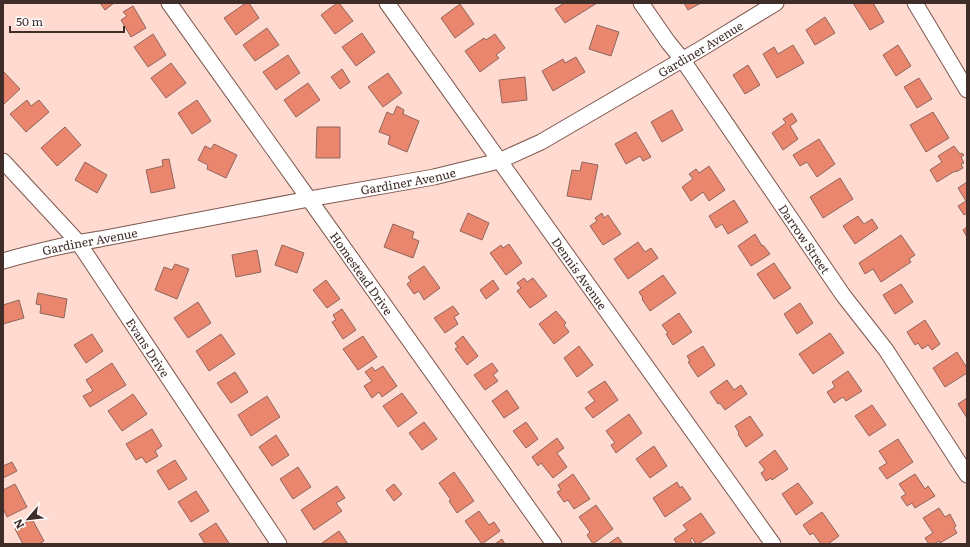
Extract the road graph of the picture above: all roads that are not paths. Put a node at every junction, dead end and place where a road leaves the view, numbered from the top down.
1 (169, 3) edge
2 (387, 3) edge
3 (641, 3) edge
4 (776, 3) edge
5 (915, 3) edge
6 (682, 59) junction
7 (967, 90) edge
8 (3, 161) edge
9 (500, 161) junction
10 (309, 199) junction
11 (78, 242) junction
12 (3, 261) edge
13 (967, 475) edge
14 (280, 544) edge
15 (554, 544) edge
16 (773, 544) edge

1 - 10 street, Homestead Drive
2 - 9 street, Dennis Avenue
3 - 6 street, Darrow Street
4 - 6 street, Gardiner Avenue
5 - 7 street
6 - 9 street, Gardiner Avenue
6 - 13 street, Darrow Street
8 - 11 street, Evans Drive
9 - 10 street, Gardiner Avenue
9 - 16 street, Dennis Avenue
10 - 11 street, Gardiner Avenue
10 - 15 street, Homestead Drive
11 - 12 street, Gardiner Avenue
11 - 14 street, Evans Drive

